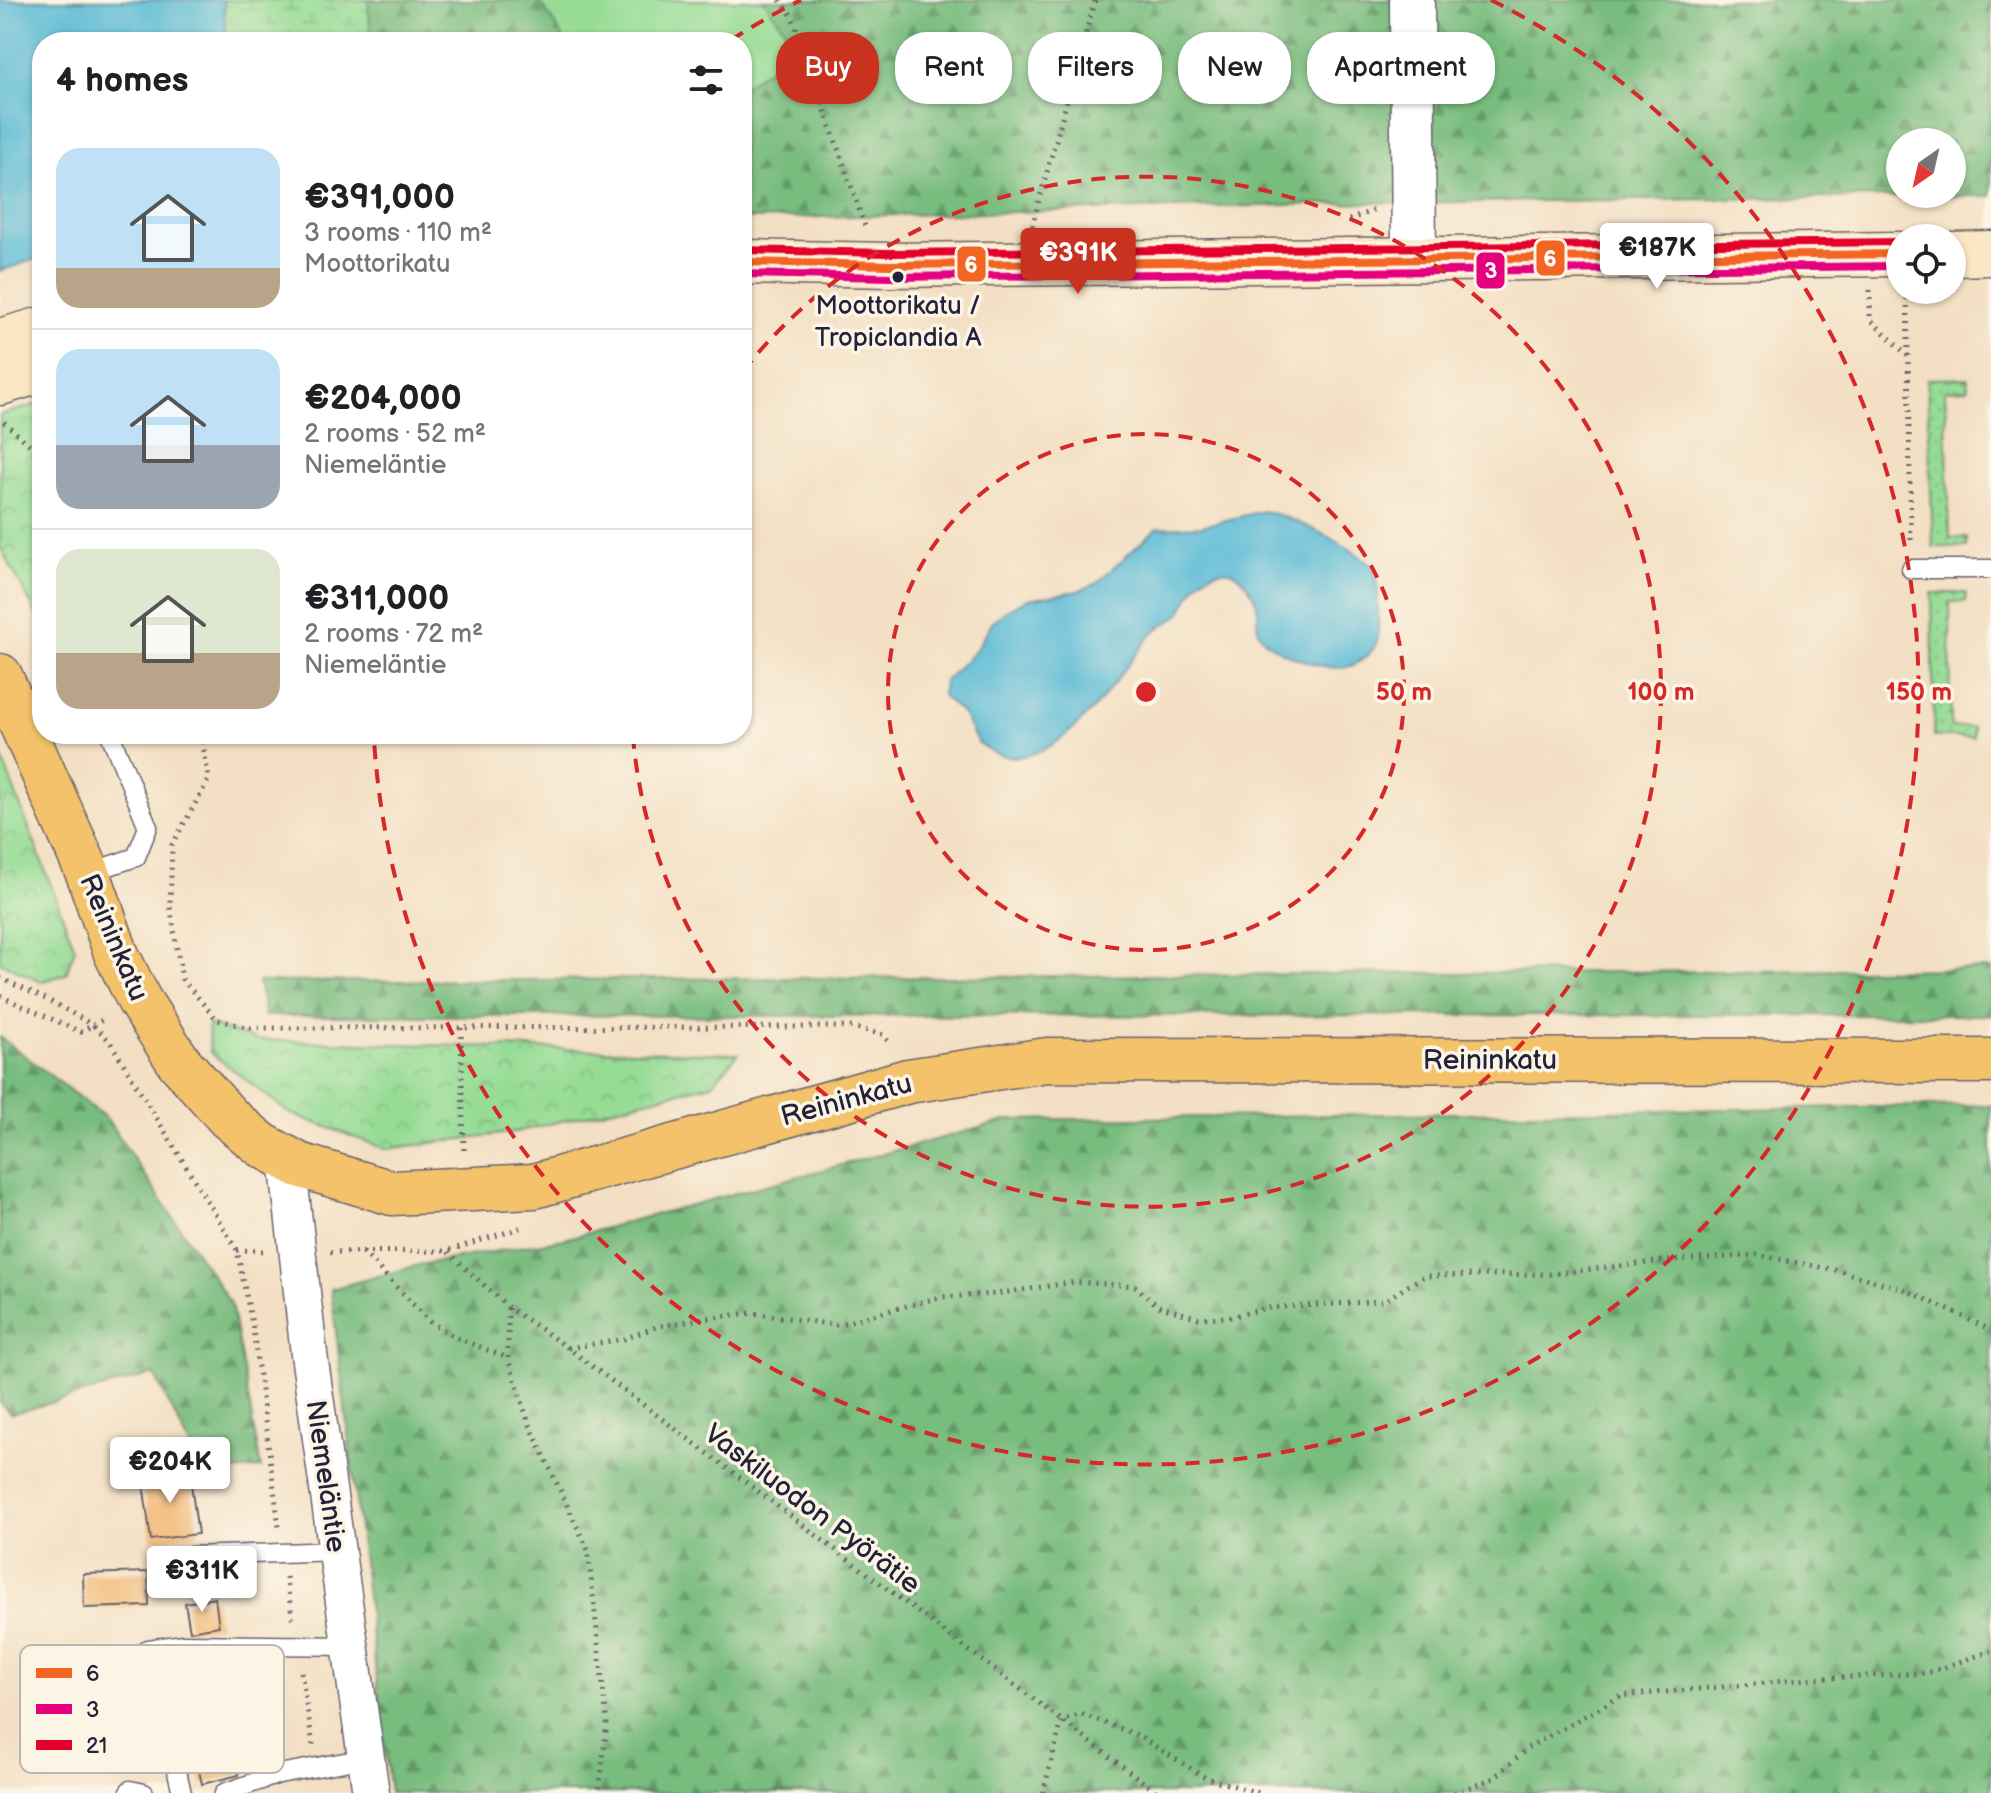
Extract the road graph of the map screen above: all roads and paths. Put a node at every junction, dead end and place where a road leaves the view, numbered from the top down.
1 (780, 0) edge
2 (1095, 0) edge
3 (1412, 0) edge
4 (866, 227) dead end
5 (1032, 227) dead end
6 (1991, 253) edge
7 (1886, 254) edge
8 (1966, 254) edge
9 (1414, 259) junction
10 (752, 262) edge
11 (1858, 287) dead end
12 (1907, 304) edge
13 (32, 332) edge
14 (0, 341) edge
15 (1909, 357) junction
16 (32, 373) edge
17 (0, 383) edge
18 (0, 419) edge
19 (32, 447) edge
20 (1911, 569) joint
21 (1991, 569) edge
22 (0, 676) edge
23 (32, 726) edge
24 (40, 744) edge
25 (114, 744) edge
26 (203, 744) edge
27 (88, 873) junction
28 (0, 978) edge
29 (182, 979) junction
30 (0, 996) edge
31 (139, 1000) junction
32 (93, 1025) junction
33 (461, 1028) junction
34 (1991, 1061) edge
35 (908, 1081) junction
36 (287, 1159) junction
37 (465, 1189) junction
38 (522, 1227) dead end
39 (237, 1250) junction
40 (447, 1251) junction
41 (297, 1252) junction
42 (363, 1252) junction
43 (508, 1307) junction
44 (1991, 1330) edge
45 (568, 1348) junction
46 (508, 1358) junction
47 (337, 1551) junction
48 (282, 1552) junction
49 (191, 1556) dead end
50 (177, 1645) edge
51 (296, 1645) junction
52 (351, 1646) junction
53 (1991, 1651) edge
54 (1062, 1721) junction
55 (317, 1767) junction
56 (177, 1773) edge
57 (369, 1776) edge
58 (182, 1793) edge
59 (224, 1793) edge
60 (599, 1793) edge
61 (1043, 1793) edge
62 (1158, 1793) edge
63 (1259, 1793) edge
64 (1454, 1793) edge

1 - 4 path
2 - 5 path
3 - 9 street
6 - 8 main road
7 - 9 main road
9 - 10 main road
11 - 15 path
12 - 15 path
13 - 14 main road
15 - 20 path
16 - 17 main road
18 - 19 path
20 - 21 lane
22 - 23 main road, Reininkatu
24 - 27 main road, Reininkatu
25 - 27 lane
26 - 29 path
27 - 31 main road, Reininkatu
28 - 32 path
29 - 31 path
29 - 33 path
30 - 32 path
31 - 32 path
31 - 36 main road, Reininkatu
32 - 39 path
33 - 35 path
33 - 37 path
34 - 35 main road, Reininkatu
35 - 37 main road, Reininkatu
36 - 37 main road, Reininkatu
36 - 41 street, Niemeläntie
38 - 40 path
39 - 41 path
39 - 48 path
40 - 42 path
40 - 43 path, Vaskiluodon Pyörätie
41 - 42 path
41 - 47 street, Niemeläntie
42 - 46 path
43 - 45 path, Vaskiluodon Pyörätie
43 - 46 path
44 - 45 path
45 - 54 path, Vaskiluodon Pyörätie
46 - 60 path
47 - 48 lane
47 - 52 street, Niemeläntie
48 - 49 lane
48 - 51 path
50 - 51 lane
51 - 52 lane
51 - 55 path
52 - 57 street, Niemeläntie
53 - 64 path
54 - 61 path
54 - 62 path, Vaskiluodon Pyörätie
54 - 63 path
55 - 57 lane
55 - 59 lane
56 - 58 lane

